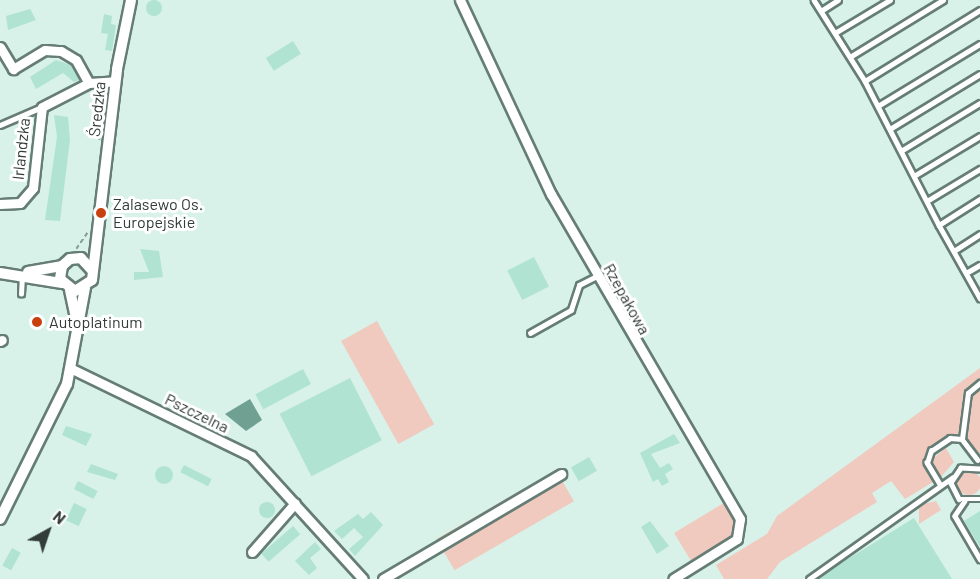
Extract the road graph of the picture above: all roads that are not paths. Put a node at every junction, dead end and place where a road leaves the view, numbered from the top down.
1 (131, 0) edge
2 (460, 0) edge
3 (814, 0) edge
4 (838, 0) edge
5 (890, 0) edge
6 (943, 0) edge
7 (980, 10) edge
8 (821, 11) junction
9 (835, 33) junction
10 (980, 44) edge
11 (0, 47) edge
12 (850, 57) junction
13 (980, 74) edge
14 (110, 80) junction
15 (865, 81) junction
16 (89, 83) junction
17 (980, 103) edge
18 (878, 106) junction
19 (42, 107) junction
20 (0, 125) edge
21 (890, 129) junction
22 (980, 136) edge
23 (902, 151) junction
24 (980, 169) edge
25 (914, 176) junction
26 (980, 199) edge
27 (927, 201) junction
28 (0, 204) edge
29 (100, 221) junction
30 (939, 225) junction
31 (980, 234) edge
32 (954, 251) junction
33 (72, 255) junction
34 (980, 265) edge
35 (62, 266) junction
36 (92, 270) junction
37 (0, 273) edge
38 (966, 273) junction
39 (22, 274) junction
40 (597, 276) junction
41 (66, 286) junction
42 (85, 288) junction
43 (21, 294) dead end
44 (980, 297) edge
45 (530, 333) dead end
46 (79, 337) junction
47 (72, 369) junction
48 (980, 382) edge
49 (962, 438) junction
50 (979, 460) edge
51 (973, 466) junction
52 (980, 469) edge
53 (561, 474) dead end
54 (953, 477) junction
55 (940, 485) junction
56 (980, 499) edge
57 (965, 501) junction
58 (295, 503) junction
59 (0, 519) edge
60 (252, 552) dead end
61 (980, 559) edge
62 (363, 579) edge
63 (383, 579) edge
64 (673, 579) edge
65 (809, 579) edge

1 - 14 street, Średzka
2 - 40 street, Rzepakowa
3 - 8 lane
4 - 8 lane
5 - 9 lane
6 - 12 lane
7 - 15 lane
8 - 9 lane
9 - 12 lane
10 - 18 lane
11 - 16 street
12 - 15 lane
13 - 21 lane
14 - 16 street, Irlandzka
14 - 29 street, Średzka
15 - 18 lane
16 - 19 street, Irlandzka
17 - 23 lane
18 - 21 lane
19 - 20 lane
19 - 28 street, Irlandzka
21 - 23 lane
22 - 25 lane
23 - 25 lane
24 - 27 lane
25 - 27 lane
26 - 30 lane
27 - 30 lane
29 - 33 street, Średzka
29 - 36 street, Średzka
30 - 32 lane
31 - 32 lane
32 - 38 lane
33 - 35 street
33 - 36 street
34 - 38 lane
35 - 39 street
35 - 41 street
36 - 42 street, Średzka
37 - 39 street
38 - 44 lane
39 - 41 street
39 - 43 lane
40 - 45 lane
40 - 64 street, Rzepakowa
41 - 42 street
41 - 46 street
42 - 46 street
46 - 47 street
47 - 58 street, Pszczelna
47 - 59 street
48 - 49 lane
49 - 50 lane
49 - 55 lane
50 - 51 lane
51 - 52 lane
51 - 54 lane
53 - 63 street
54 - 55 lane
54 - 57 lane
55 - 65 lane
56 - 57 lane
57 - 61 lane
58 - 60 street
58 - 62 street, Pszczelna

